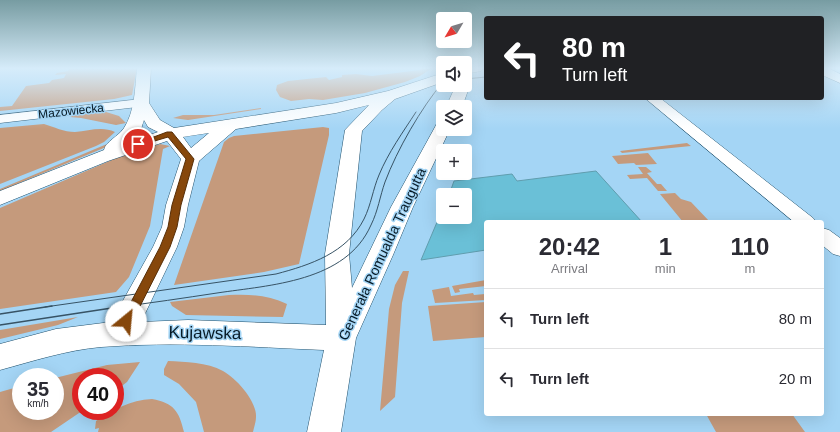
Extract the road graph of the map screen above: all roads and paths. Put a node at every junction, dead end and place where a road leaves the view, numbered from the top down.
1 (142, 88) edge
2 (410, 88) edge
3 (392, 94) junction
4 (654, 100) edge
5 (141, 102) junction
6 (0, 118) edge
7 (275, 118) junction
8 (231, 125) junction
9 (354, 130) junction
10 (170, 134) junction
11 (438, 136) edge
12 (101, 157) junction
13 (190, 159) junction
14 (0, 199) edge
15 (804, 220) edge
16 (824, 237) edge
17 (840, 250) edge
18 (120, 334) junction
19 (341, 338) junction
20 (0, 357) edge
21 (324, 432) edge

1 - 5 main road
2 - 3 main road
3 - 7 main road
3 - 9 main road
4 - 15 street
5 - 6 street, Mazowiecka
5 - 10 main road
5 - 12 main road
7 - 8 main road
7 - 9 main road
8 - 10 main road
8 - 13 main road
9 - 19 main road
10 - 12 main road
10 - 13 main road
11 - 19 main road, Generała Romualda Traugutta
12 - 14 main road
13 - 18 main road
16 - 17 street
18 - 19 main road, Kujawska
18 - 20 main road, Kujawska
19 - 21 main road, Generała Romualda Traugutta

